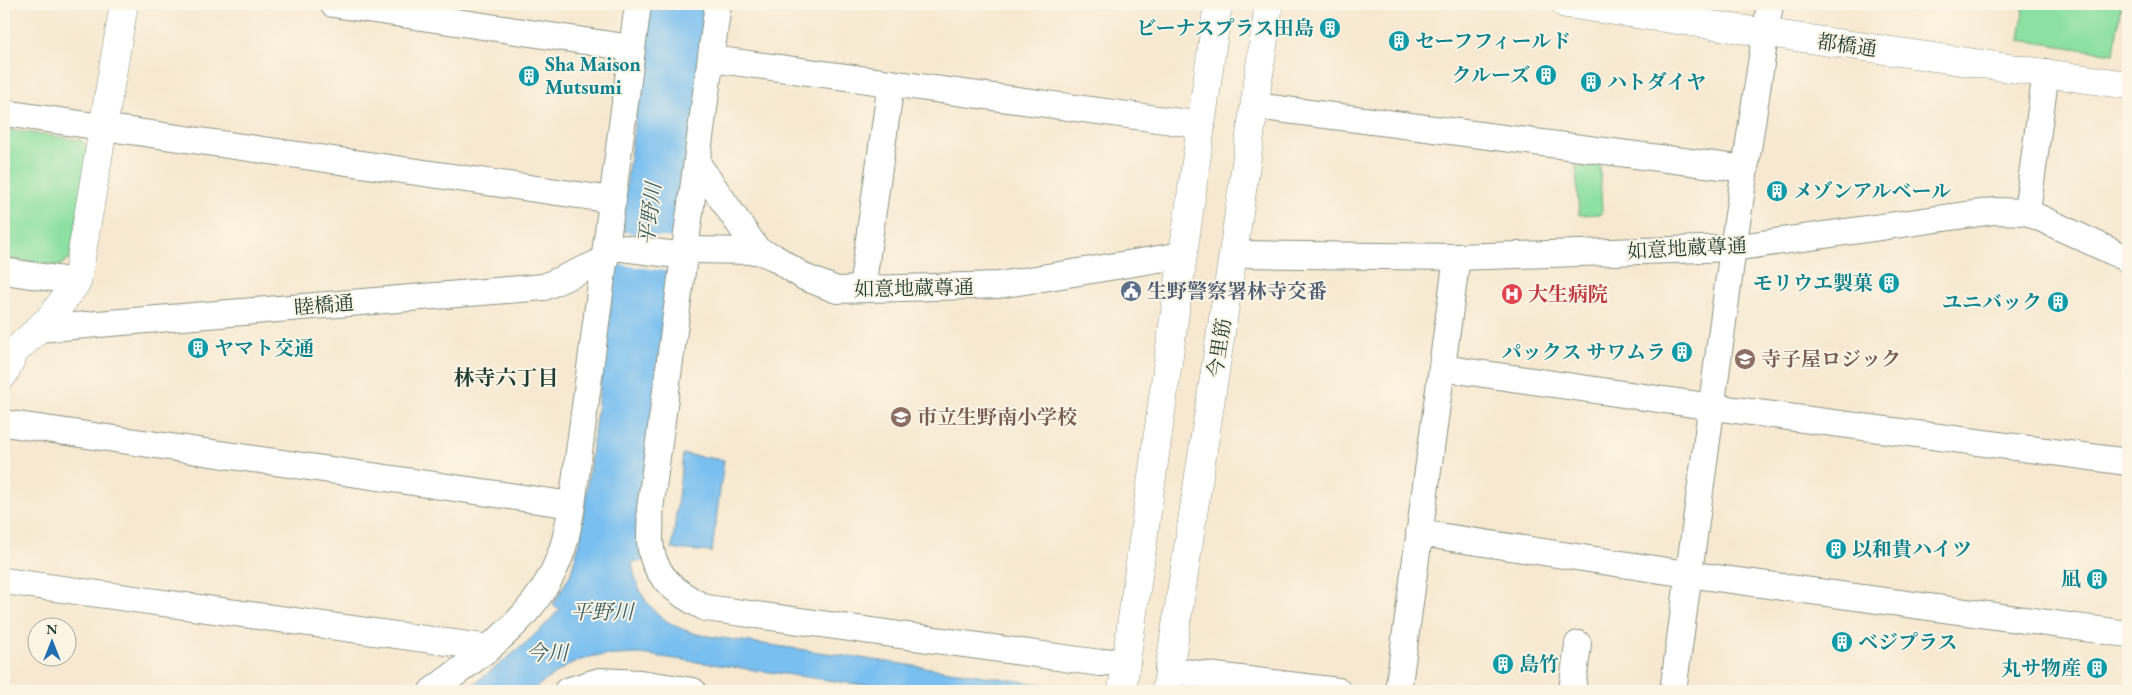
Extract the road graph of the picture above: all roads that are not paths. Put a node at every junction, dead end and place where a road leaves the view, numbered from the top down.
1 (124, 4) edge
2 (333, 4) edge
3 (638, 4) edge
4 (718, 4) edge
5 (1218, 4) edge
6 (1269, 4) edge
7 (1566, 4) edge
8 (1770, 4) edge
9 (1766, 33) junction
10 (632, 48) junction
11 (712, 58) junction
12 (2046, 72) junction
13 (891, 83) junction
14 (2128, 85) edge
15 (1255, 106) junction
16 (4, 113) edge
17 (1202, 124) junction
18 (104, 127) junction
19 (697, 163) junction
20 (1745, 168) junction
21 (613, 200) junction
22 (2028, 212) junction
23 (1733, 248) junction
24 (609, 251) junction
25 (758, 251) junction
26 (683, 254) junction
27 (1233, 254) junction
28 (1184, 255) junction
29 (1457, 257) junction
30 (2128, 259) edge
31 (4, 271) edge
32 (77, 282) junction
33 (862, 289) junction
34 (38, 329) junction
35 (1442, 368) junction
36 (4, 374) edge
37 (1713, 407) junction
38 (4, 422) edge
39 (2128, 462) edge
40 (572, 505) junction
41 (1420, 533) junction
42 (1688, 574) junction
43 (4, 581) edge
44 (2128, 634) edge
45 (1578, 644) dead end
46 (490, 648) junction
47 (1125, 676) edge
48 (1167, 681) edge
49 (432, 691) edge
50 (567, 691) edge
51 (693, 691) edge
52 (1338, 691) edge
53 (1398, 691) edge
54 (1572, 691) edge
55 (1672, 691) edge

1 - 18 main road
2 - 10 street
3 - 10 street
4 - 11 street
5 - 17 main road
6 - 15 main road, 今里筋
7 - 9 main road, 都橋通
8 - 9 street
9 - 12 main road, 都橋通
9 - 20 street
10 - 21 street
11 - 13 street
11 - 19 street
12 - 14 main road, 都橋通
12 - 22 street
13 - 17 street
13 - 33 street
15 - 20 street
15 - 27 main road, 今里筋
16 - 18 street
17 - 28 main road
18 - 21 street
18 - 32 main road
19 - 25 street
19 - 26 street
20 - 23 street
21 - 24 street
22 - 23 street, 如意地蔵尊通
22 - 30 street, 如意地蔵尊通
23 - 29 street, 如意地蔵尊通
23 - 37 street
24 - 26 street
24 - 34 street, 睦橋通
24 - 40 street
25 - 26 street
25 - 33 street, 如意地蔵尊通
26 - 47 street
27 - 29 street, 如意地蔵尊通
27 - 48 main road, 今里筋
28 - 33 street, 如意地蔵尊通
28 - 47 main road
29 - 35 street
31 - 32 street
32 - 34 main road
34 - 36 main road
35 - 37 street
35 - 41 street
37 - 39 street
37 - 42 street
38 - 40 street
40 - 46 street
41 - 42 street
41 - 53 street
42 - 44 street
42 - 55 street
43 - 46 street
45 - 54 street
46 - 49 street
48 - 52 street
50 - 51 street

